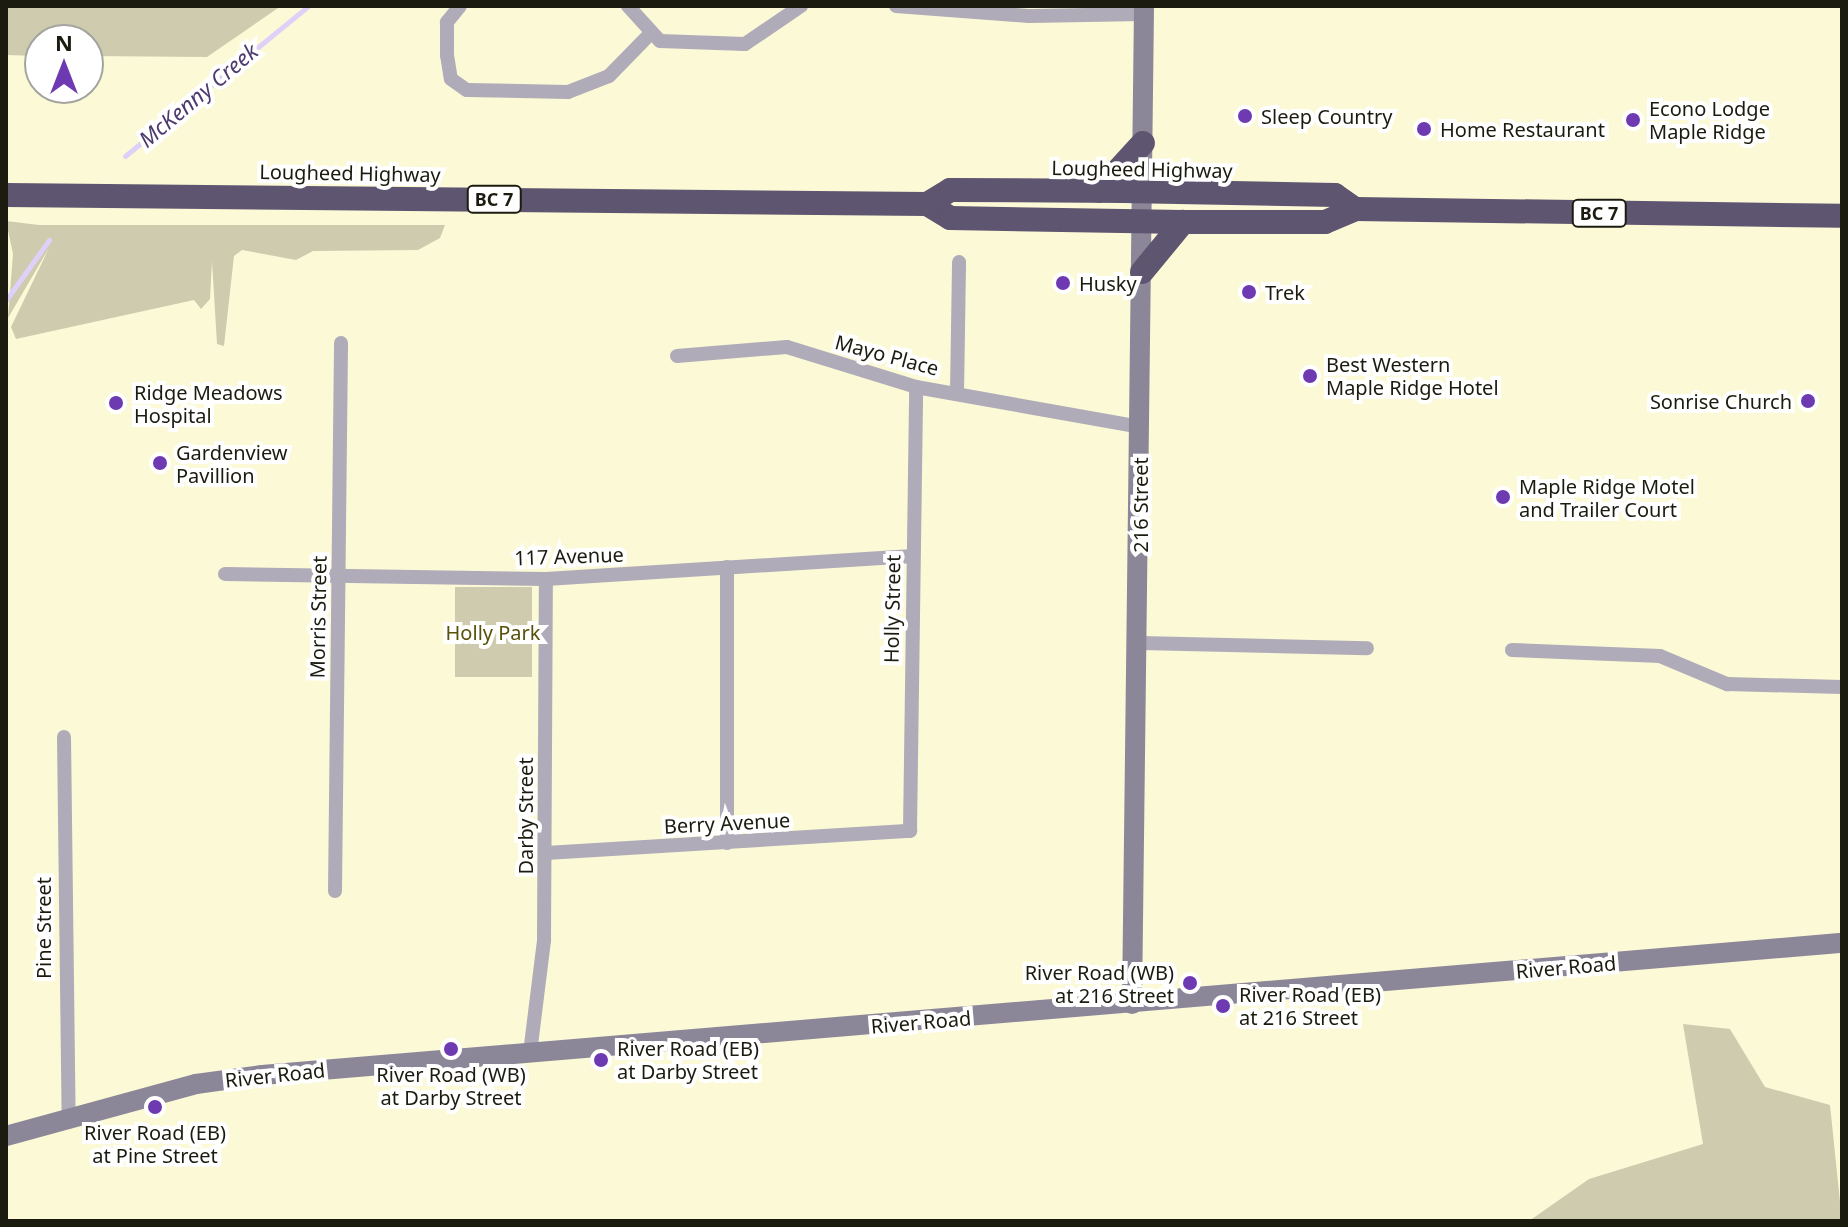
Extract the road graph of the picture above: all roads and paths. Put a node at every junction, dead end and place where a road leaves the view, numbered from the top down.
1 (460, 6) edge
2 (628, 6) edge
3 (801, 6) edge
4 (896, 6) edge
5 (1144, 10) edge
6 (648, 36) junction
7 (1143, 143) junction
8 (1099, 191) junction
9 (6, 192) edge
10 (1143, 192) junction
11 (927, 204) junction
12 (1355, 209) junction
13 (1842, 216) edge
14 (1143, 221) junction
15 (1183, 222) junction
16 (959, 262) dead end
17 (1142, 272) junction
18 (341, 343) dead end
19 (677, 356) dead end
20 (916, 387) junction
21 (957, 393) junction
22 (1141, 427) junction
23 (913, 556) junction
24 (727, 567) junction
25 (225, 574) dead end
26 (338, 575) junction
27 (546, 579) junction
28 (1140, 643) junction
29 (1367, 648) dead end
30 (1512, 650) dead end
31 (1842, 687) edge
32 (64, 737) dead end
33 (910, 831) joint
34 (727, 843) junction
35 (546, 853) junction
36 (335, 891) dead end
37 (1842, 943) edge
38 (1132, 1004) junction
39 (530, 1053) junction
40 (69, 1119) junction
41 (6, 1136) edge

1 - 6 street
2 - 6 street
3 - 6 street
4 - 5 street
5 - 7 street, 216 Street
7 - 8 highway
7 - 10 street, 216 Street
8 - 10 highway, Lougheed Highway / BC 7
8 - 11 highway, Lougheed Highway / BC 7
9 - 11 highway, Lougheed Highway / BC 7
10 - 12 highway, Lougheed Highway / BC 7
10 - 14 street, 216 Street
11 - 14 highway, Lougheed Highway / BC 7
12 - 13 highway, Lougheed Highway / BC 7
12 - 15 highway, Lougheed Highway / BC 7
14 - 15 highway, Lougheed Highway / BC 7
14 - 17 street, 216 Street
15 - 17 highway
16 - 21 street, Mayo Place
17 - 22 street, 216 Street
18 - 26 street, Morris Street
19 - 20 street, Mayo Place
20 - 21 street, Mayo Place
20 - 23 street, Holly Street
21 - 22 street
22 - 28 street, 216 Street
23 - 24 street, 117 Avenue
23 - 33 street, Holly Street
24 - 27 street, 117 Avenue
24 - 34 street
25 - 26 street, 117 Avenue
26 - 27 street, 117 Avenue
26 - 36 street, Morris Street
27 - 35 street, Darby Street
28 - 29 street
28 - 38 street, 216 Street
30 - 31 street
32 - 40 street, Pine Street
33 - 34 street, Berry Avenue
34 - 35 street, Berry Avenue
35 - 39 street, Darby Street
37 - 38 street, River Road
38 - 39 street, River Road
39 - 40 street, River Road
40 - 41 street, River Road

